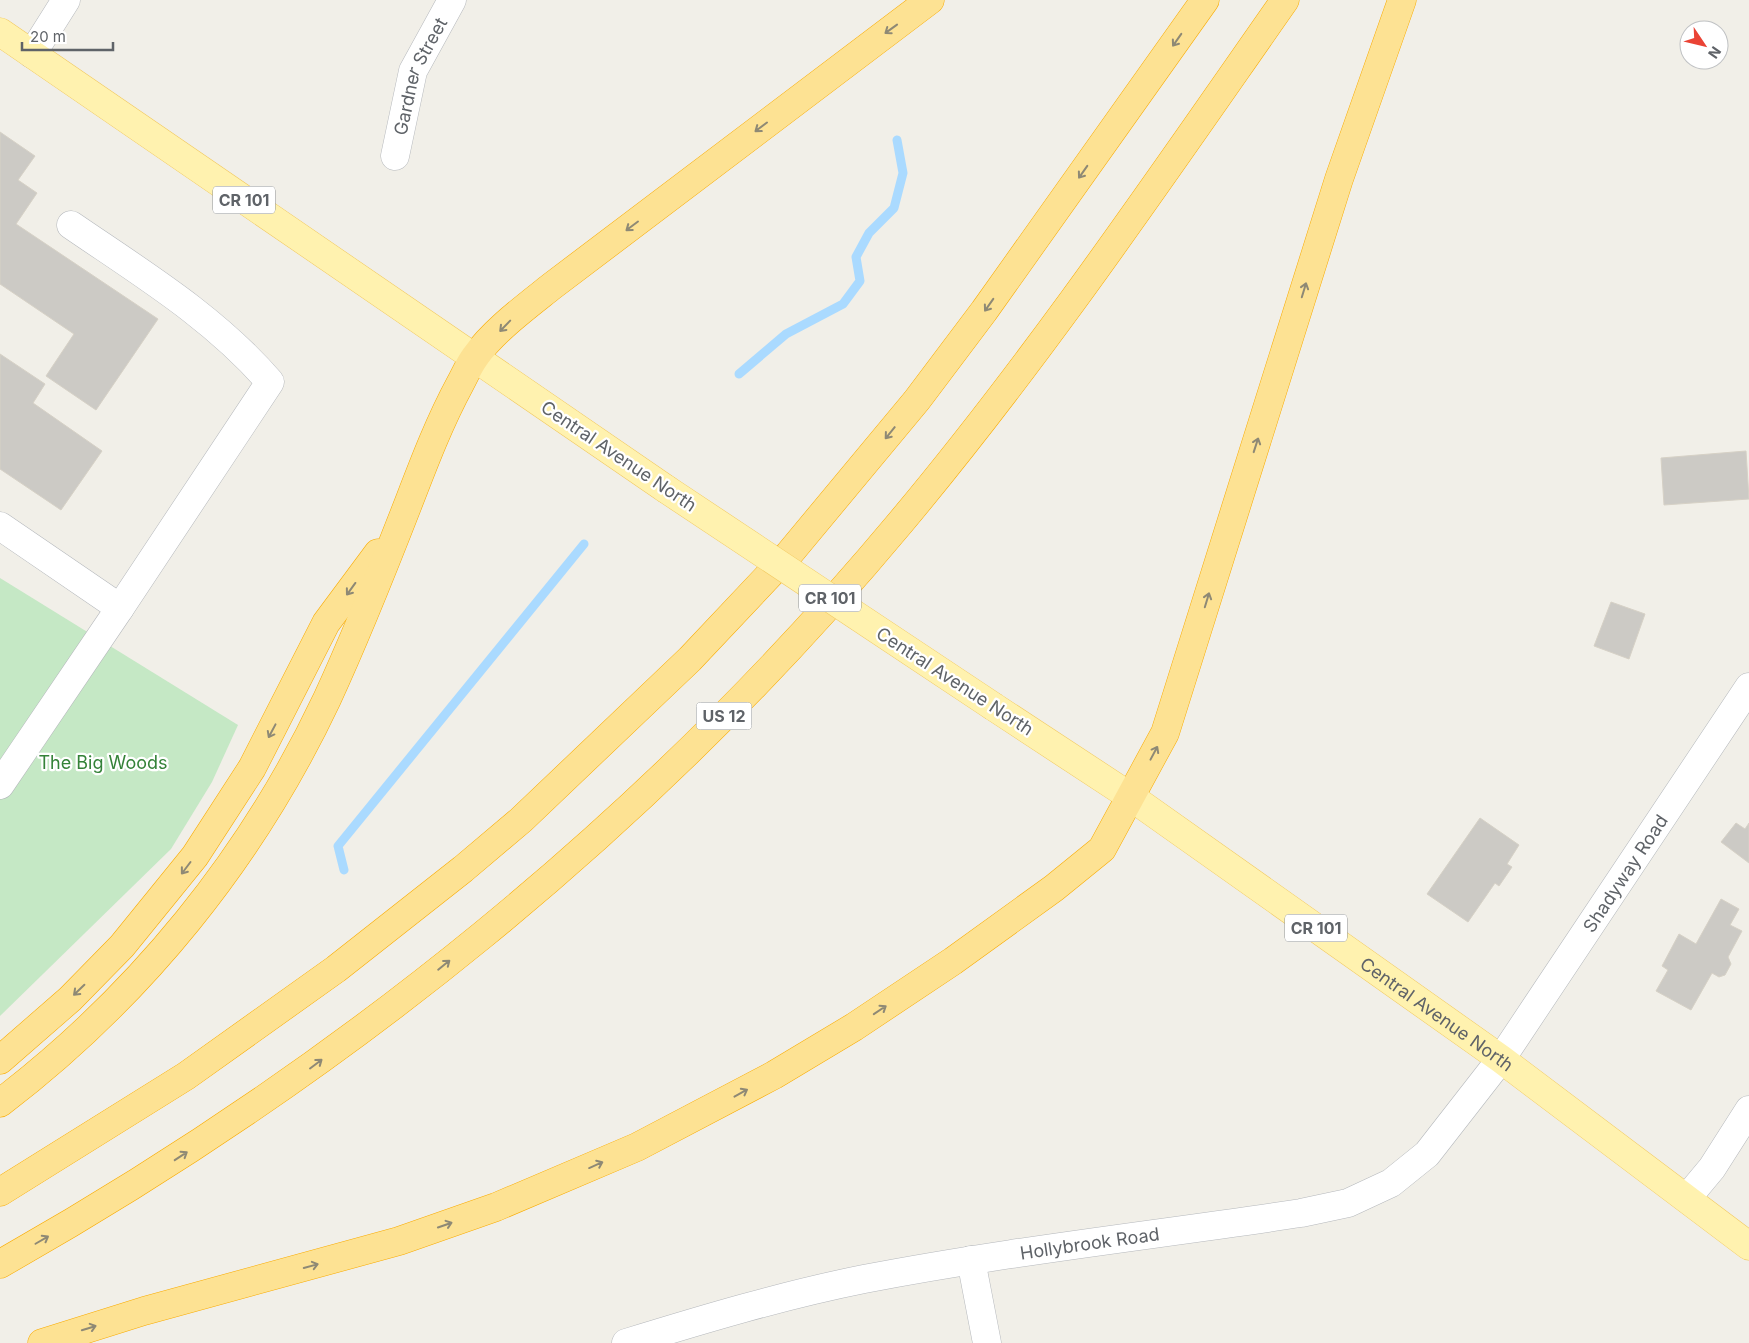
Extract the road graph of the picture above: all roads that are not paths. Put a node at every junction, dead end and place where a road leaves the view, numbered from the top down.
1 (66, 0) edge
2 (452, 0) edge
3 (930, 0) edge
4 (1205, 0) edge
5 (1285, 0) edge
6 (1402, 0) edge
7 (0, 32) edge
8 (32, 54) junction
9 (395, 156) dead end
10 (71, 225) dead end
11 (475, 357) junction
12 (401, 522) junction
13 (0, 526) edge
14 (120, 608) junction
15 (1749, 687) edge
16 (0, 785) edge
17 (1131, 797) junction
18 (1501, 1059) junction
19 (0, 1060) edge
20 (0, 1103) edge
21 (1749, 1110) edge
22 (0, 1192) edge
23 (1687, 1198) junction
24 (1749, 1246) edge
25 (972, 1260) junction
26 (0, 1264) edge
27 (42, 1343) edge
28 (626, 1343) edge
29 (987, 1343) edge

1 - 8 street
2 - 9 street, Gardner Street
3 -> 11 highway
4 -> 22 highway
26 -> 5 highway, US 12
17 -> 6 highway
7 - 8 main road, Central Avenue North / CR 101
8 - 11 main road, Central Avenue North / CR 101
10 - 14 street
11 - 12 highway
11 - 17 main road, Central Avenue North / CR 101, bridge
12 -> 19 highway
12 - 20 highway
13 - 14 street
14 - 16 street
15 - 18 street, Shadyway Road
17 - 18 main road, Central Avenue North / CR 101
27 -> 17 highway
18 - 23 main road, Central Avenue North / CR 101
18 - 25 street, Hollybrook Road
21 - 23 street
23 - 24 main road, Central Avenue North / CR 101
25 - 28 street, Hollybrook Road
25 - 29 street

